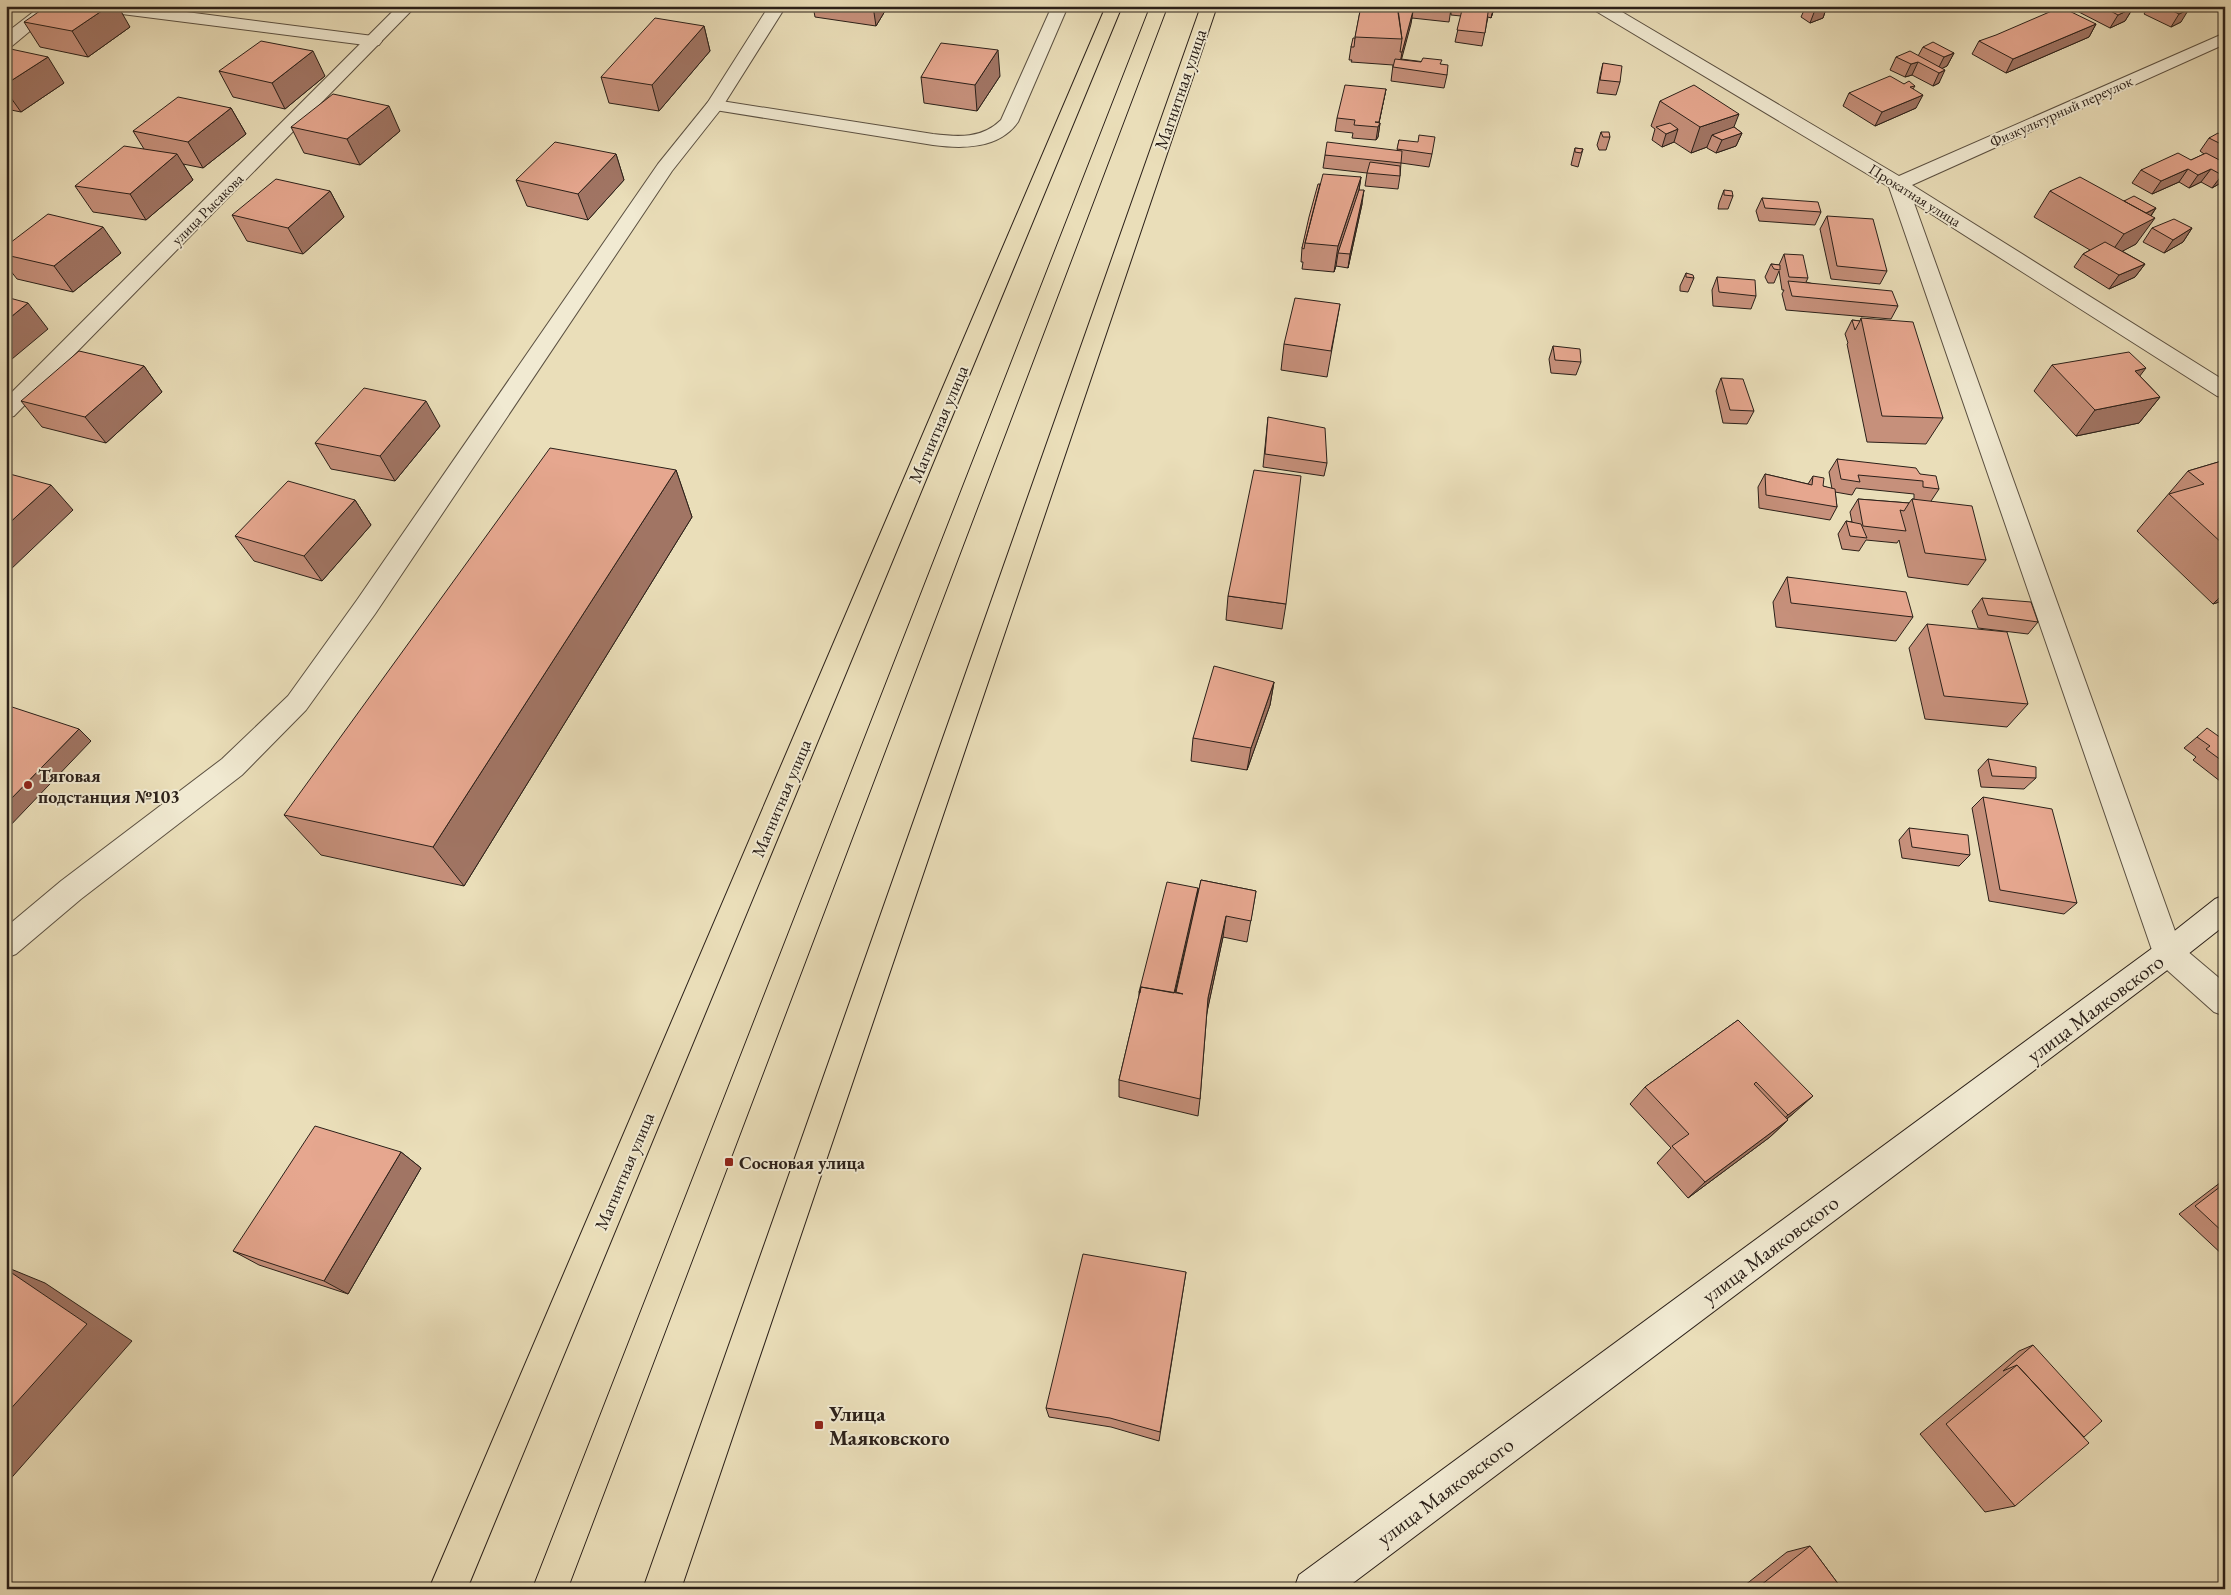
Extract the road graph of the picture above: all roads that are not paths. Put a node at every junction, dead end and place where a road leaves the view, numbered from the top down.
1 (52, 6) edge
2 (98, 6) edge
3 (408, 6) edge
4 (778, 6) edge
5 (1060, 6) edge
6 (1114, 6) edge
7 (1209, 6) edge
8 (1600, 6) edge
9 (2225, 38) edge
10 (373, 41) junction
11 (6, 42) edge
12 (715, 105) junction
13 (1898, 184) junction
14 (2225, 391) edge
15 (6, 412) edge
16 (2225, 908) edge
17 (6, 945) edge
18 (2168, 953) junction
19 (2225, 1002) edge
20 (448, 1589) edge
21 (662, 1589) edge
22 (1313, 1589) edge

1 - 11 street
2 - 10 street
3 - 10 street, улица Рысакова
4 - 12 street
5 - 12 street
6 - 20 main road, Магнитная улица
7 - 21 main road, Магнитная улица
8 - 13 street, Прокатная улица
9 - 13 street, Физкультурный переулок
10 - 15 street, улица Рысакова
12 - 17 street
13 - 14 street, Прокатная улица
13 - 18 street
16 - 18 street, улица Маяковского
18 - 19 street
18 - 22 street, улица Маяковского

